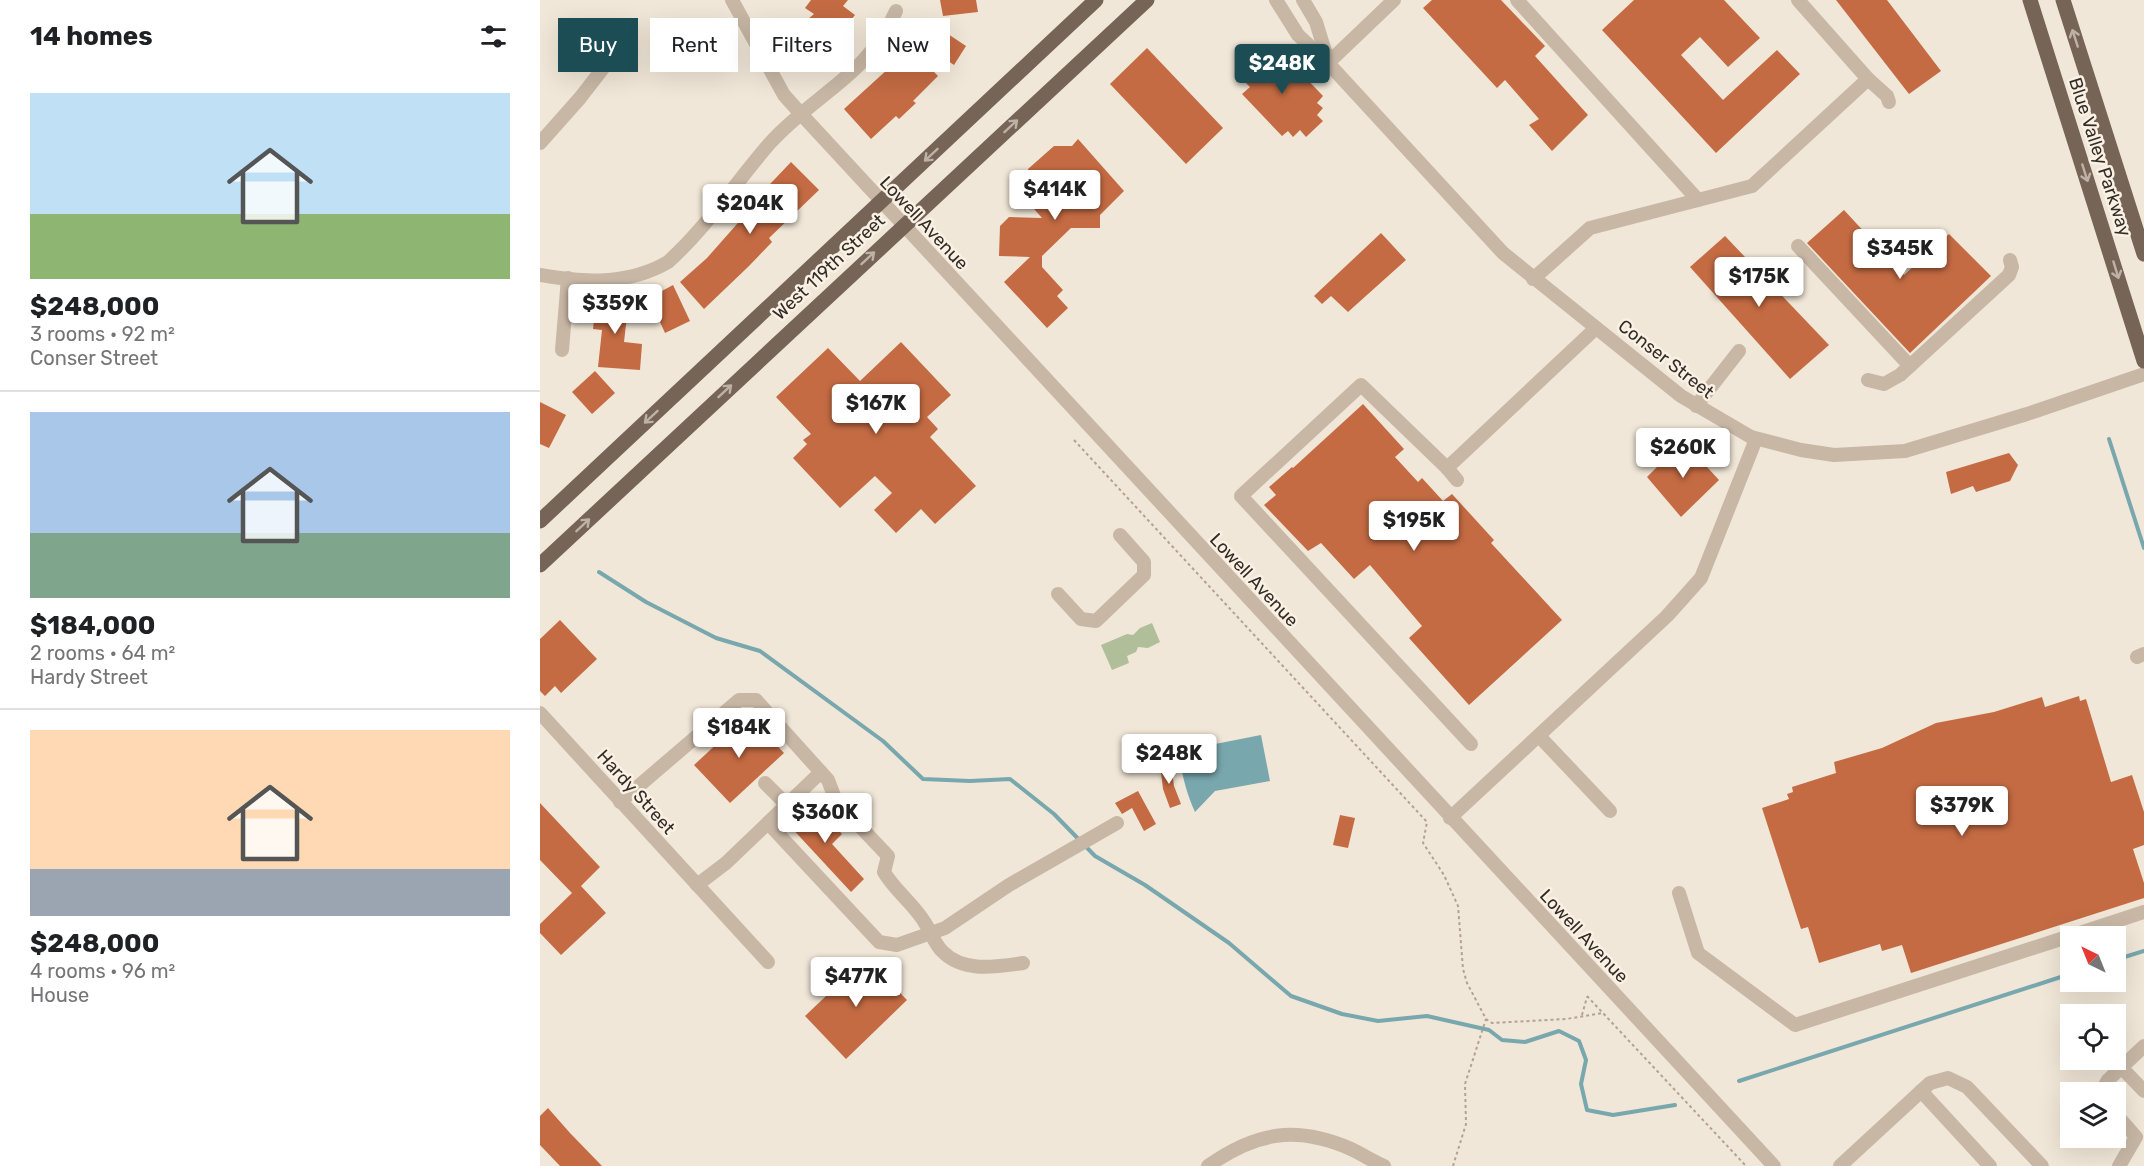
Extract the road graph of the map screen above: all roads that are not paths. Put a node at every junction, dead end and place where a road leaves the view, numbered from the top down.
1 (732, 0) edge
2 (1096, 0) edge
3 (1147, 0) edge
4 (1276, 0) edge
5 (1303, 0) edge
6 (1394, 0) edge
7 (1517, 0) edge
8 (1798, 0) edge
9 (2030, 0) edge
10 (2063, 0) edge
11 (896, 11) dead end
12 (1328, 63) junction
13 (600, 72) edge
14 (1868, 79) junction
15 (1889, 102) dead end
16 (802, 115) junction
17 (540, 143) edge
18 (1698, 200) junction
19 (881, 202) junction
20 (902, 226) junction
21 (1798, 246) dead end
22 (2144, 254) edge
23 (2010, 260) dead end
24 (540, 275) edge
25 (567, 278) junction
26 (1533, 279) junction
27 (1596, 328) junction
28 (562, 350) dead end
29 (1739, 351) dead end
30 (2144, 361) edge
31 (1910, 366) junction
32 (2144, 374) edge
33 (1868, 380) dead end
34 (1696, 406) junction
35 (1755, 439) junction
36 (1447, 468) junction
37 (1457, 480) dead end
38 (540, 521) edge
39 (1120, 536) dead end
40 (540, 565) edge
41 (1058, 594) dead end
42 (540, 713) edge
43 (1539, 736) junction
44 (1471, 744) dead end
45 (821, 772) junction
46 (765, 783) dead end
47 (620, 802) junction
48 (787, 805) junction
49 (1610, 811) dead end
50 (1450, 818) junction
51 (768, 823) junction
52 (1117, 823) dead end
53 (701, 889) junction
54 (1679, 893) dead end
55 (2144, 912) edge
56 (2101, 926) edge
57 (930, 933) junction
58 (2060, 939) edge
59 (768, 962) dead end
60 (1023, 963) dead end
61 (2144, 1046) edge
62 (2126, 1062) edge
63 (2118, 1070) edge
64 (2124, 1070) edge
65 (2107, 1082) edge
66 (1921, 1091) junction
67 (2144, 1092) edge
68 (2126, 1122) edge
69 (2140, 1133) edge
70 (1208, 1166) edge
71 (1384, 1166) edge
72 (1774, 1166) edge
73 (1840, 1166) edge
74 (1990, 1166) edge
75 (2042, 1166) edge
76 (2120, 1166) edge

1 - 16 street, Lowell Avenue
2 -> 19 main road, West 119th Street
20 -> 3 main road, West 119th Street
4 - 12 street, Conser Street
5 - 12 street, Conser Street
6 - 12 street
7 - 18 street
8 - 14 street
9 -> 30 main road, Blue Valley Parkway
22 -> 10 main road, Blue Valley Parkway
11 - 16 street
12 - 26 street, Conser Street
13 - 17 street
14 - 15 street
14 - 18 street
16 - 19 street, Lowell Avenue
16 - 25 street
18 - 26 street
19 - 20 street, Lowell Avenue
19 -> 38 main road, West 119th Street
40 -> 20 main road, West 119th Street
20 - 50 street, Lowell Avenue
21 - 31 street
23 - 31 street
24 - 25 street
25 - 28 street
26 - 27 street, Conser Street
27 - 34 street, Conser Street
27 - 36 street
29 - 34 street
31 - 33 street
32 - 35 street, Conser Street
34 - 35 street, Conser Street
35 - 43 street
36 - 37 street
36 - 44 street
39 - 41 street
42 - 47 street, Hardy Street
43 - 49 street
43 - 50 street
45 - 47 street
45 - 48 street
45 - 57 street
46 - 48 street
47 - 53 street, Hardy Street
48 - 51 street
50 - 72 street, Lowell Avenue
51 - 53 street
51 - 57 street
52 - 57 street
53 - 59 street, Hardy Street
54 - 58 street
55 - 56 street
57 - 60 street
61 - 62 street
63 - 65 street
64 - 67 street
66 - 73 street
66 - 74 street
66 - 75 street
68 - 69 street
69 - 76 street
70 - 71 street

